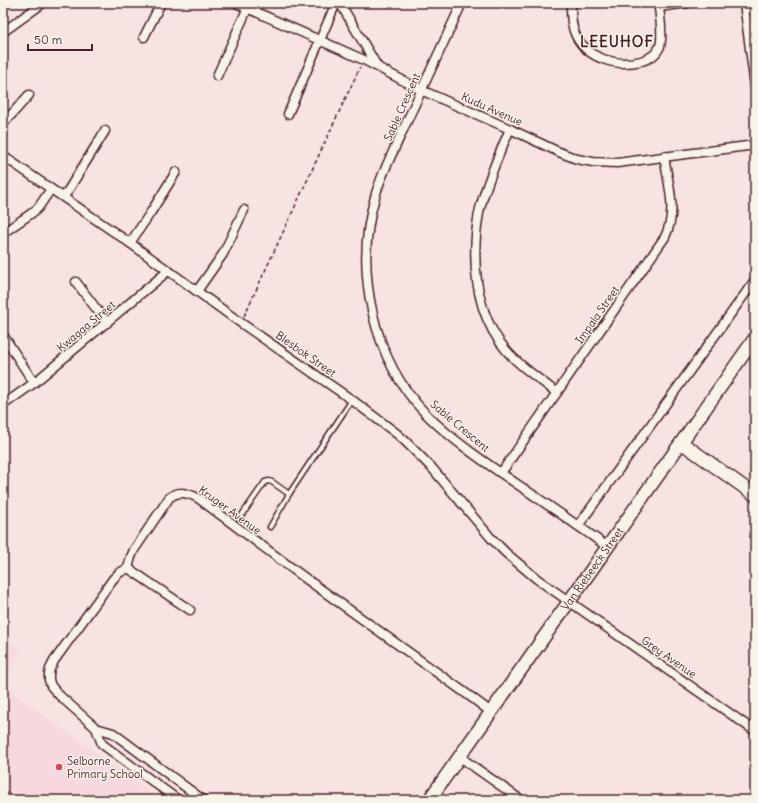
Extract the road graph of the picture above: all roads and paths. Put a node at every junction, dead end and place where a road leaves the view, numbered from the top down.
1 (43, 3) edge
2 (161, 3) edge
3 (236, 3) edge
4 (336, 3) edge
5 (340, 3) edge
6 (462, 3) edge
7 (572, 3) edge
8 (688, 3) edge
9 (744, 3) edge
10 (659, 5) edge
11 (249, 6) edge
12 (3, 32) edge
13 (144, 37) dead end
14 (320, 40) junction
15 (364, 60) junction
16 (377, 67) junction
17 (217, 76) dead end
18 (755, 87) edge
19 (421, 90) junction
20 (29, 94) dead end
21 (288, 114) dead end
22 (3, 124) edge
23 (510, 129) junction
24 (105, 131) dead end
25 (755, 145) edge
26 (3, 156) edge
27 (664, 156) junction
28 (176, 172) dead end
29 (51, 189) junction
30 (64, 197) junction
31 (244, 210) dead end
32 (3, 233) edge
33 (130, 243) junction
34 (168, 271) junction
35 (755, 280) edge
36 (76, 282) dead end
37 (197, 291) junction
38 (107, 323) junction
39 (241, 323) junction
40 (3, 334) edge
41 (755, 338) edge
42 (34, 383) junction
43 (557, 393) junction
44 (352, 400) junction
45 (3, 405) edge
46 (682, 443) junction
47 (501, 473) junction
48 (289, 494) junction
49 (755, 495) edge
50 (242, 515) dead end
51 (578, 526) junction
52 (270, 527) dead end
53 (608, 547) junction
54 (128, 568) junction
55 (570, 601) junction
56 (190, 610) dead end
57 (491, 712) junction
58 (96, 728) junction
59 (755, 731) edge
60 (460, 757) junction
61 (178, 800) edge
62 (203, 800) edge
63 (429, 800) edge
64 (521, 800) edge

1 - 12 street
2 - 13 street
3 - 11 street, Kudu Avenue
4 - 14 street
5 - 16 street
6 - 19 street, Sable Crescent
7 - 10 street
8 - 10 street
9 - 18 street
11 - 14 street, Kudu Avenue
11 - 17 street
14 - 15 street, Kudu Avenue
14 - 21 street
15 - 16 street, Kudu Avenue
15 - 39 path
16 - 19 street, Kudu Avenue
19 - 23 street, Kudu Avenue
19 - 47 street, Sable Crescent
20 - 22 street
23 - 27 street, Kudu Avenue
23 - 43 street
24 - 30 street
25 - 27 street, Kudu Avenue
26 - 29 street, Blesbok Street
27 - 43 street, Impala Street
28 - 33 street
29 - 30 street, Blesbok Street
29 - 32 street
30 - 33 street, Blesbok Street
31 - 37 street
33 - 34 street, Blesbok Street
34 - 37 street, Blesbok Street
34 - 38 street, Kwagga Street
35 - 51 street
36 - 38 street
37 - 39 street, Blesbok Street
38 - 42 street, Kwagga Street
39 - 44 street, Blesbok Street
40 - 42 street
41 - 46 street, Van Riebeeck Street
42 - 45 street, Kwagga Street
43 - 47 street, Impala Street
44 - 48 lane
44 - 55 street, Blesbok Street
46 - 49 street
46 - 53 street, Van Riebeeck Street
47 - 51 street, Sable Crescent
48 - 50 lane
48 - 52 lane
51 - 53 street, Sable Crescent
53 - 55 street, Van Riebeeck Street
54 - 56 street
54 - 57 street, Kruger Avenue
54 - 58 street
55 - 57 street, Van Riebeeck Street
55 - 59 street, Grey Avenue
57 - 60 street, Van Riebeeck Street
58 - 61 street
58 - 62 street
60 - 63 street, Van Riebeeck Street
60 - 64 street

